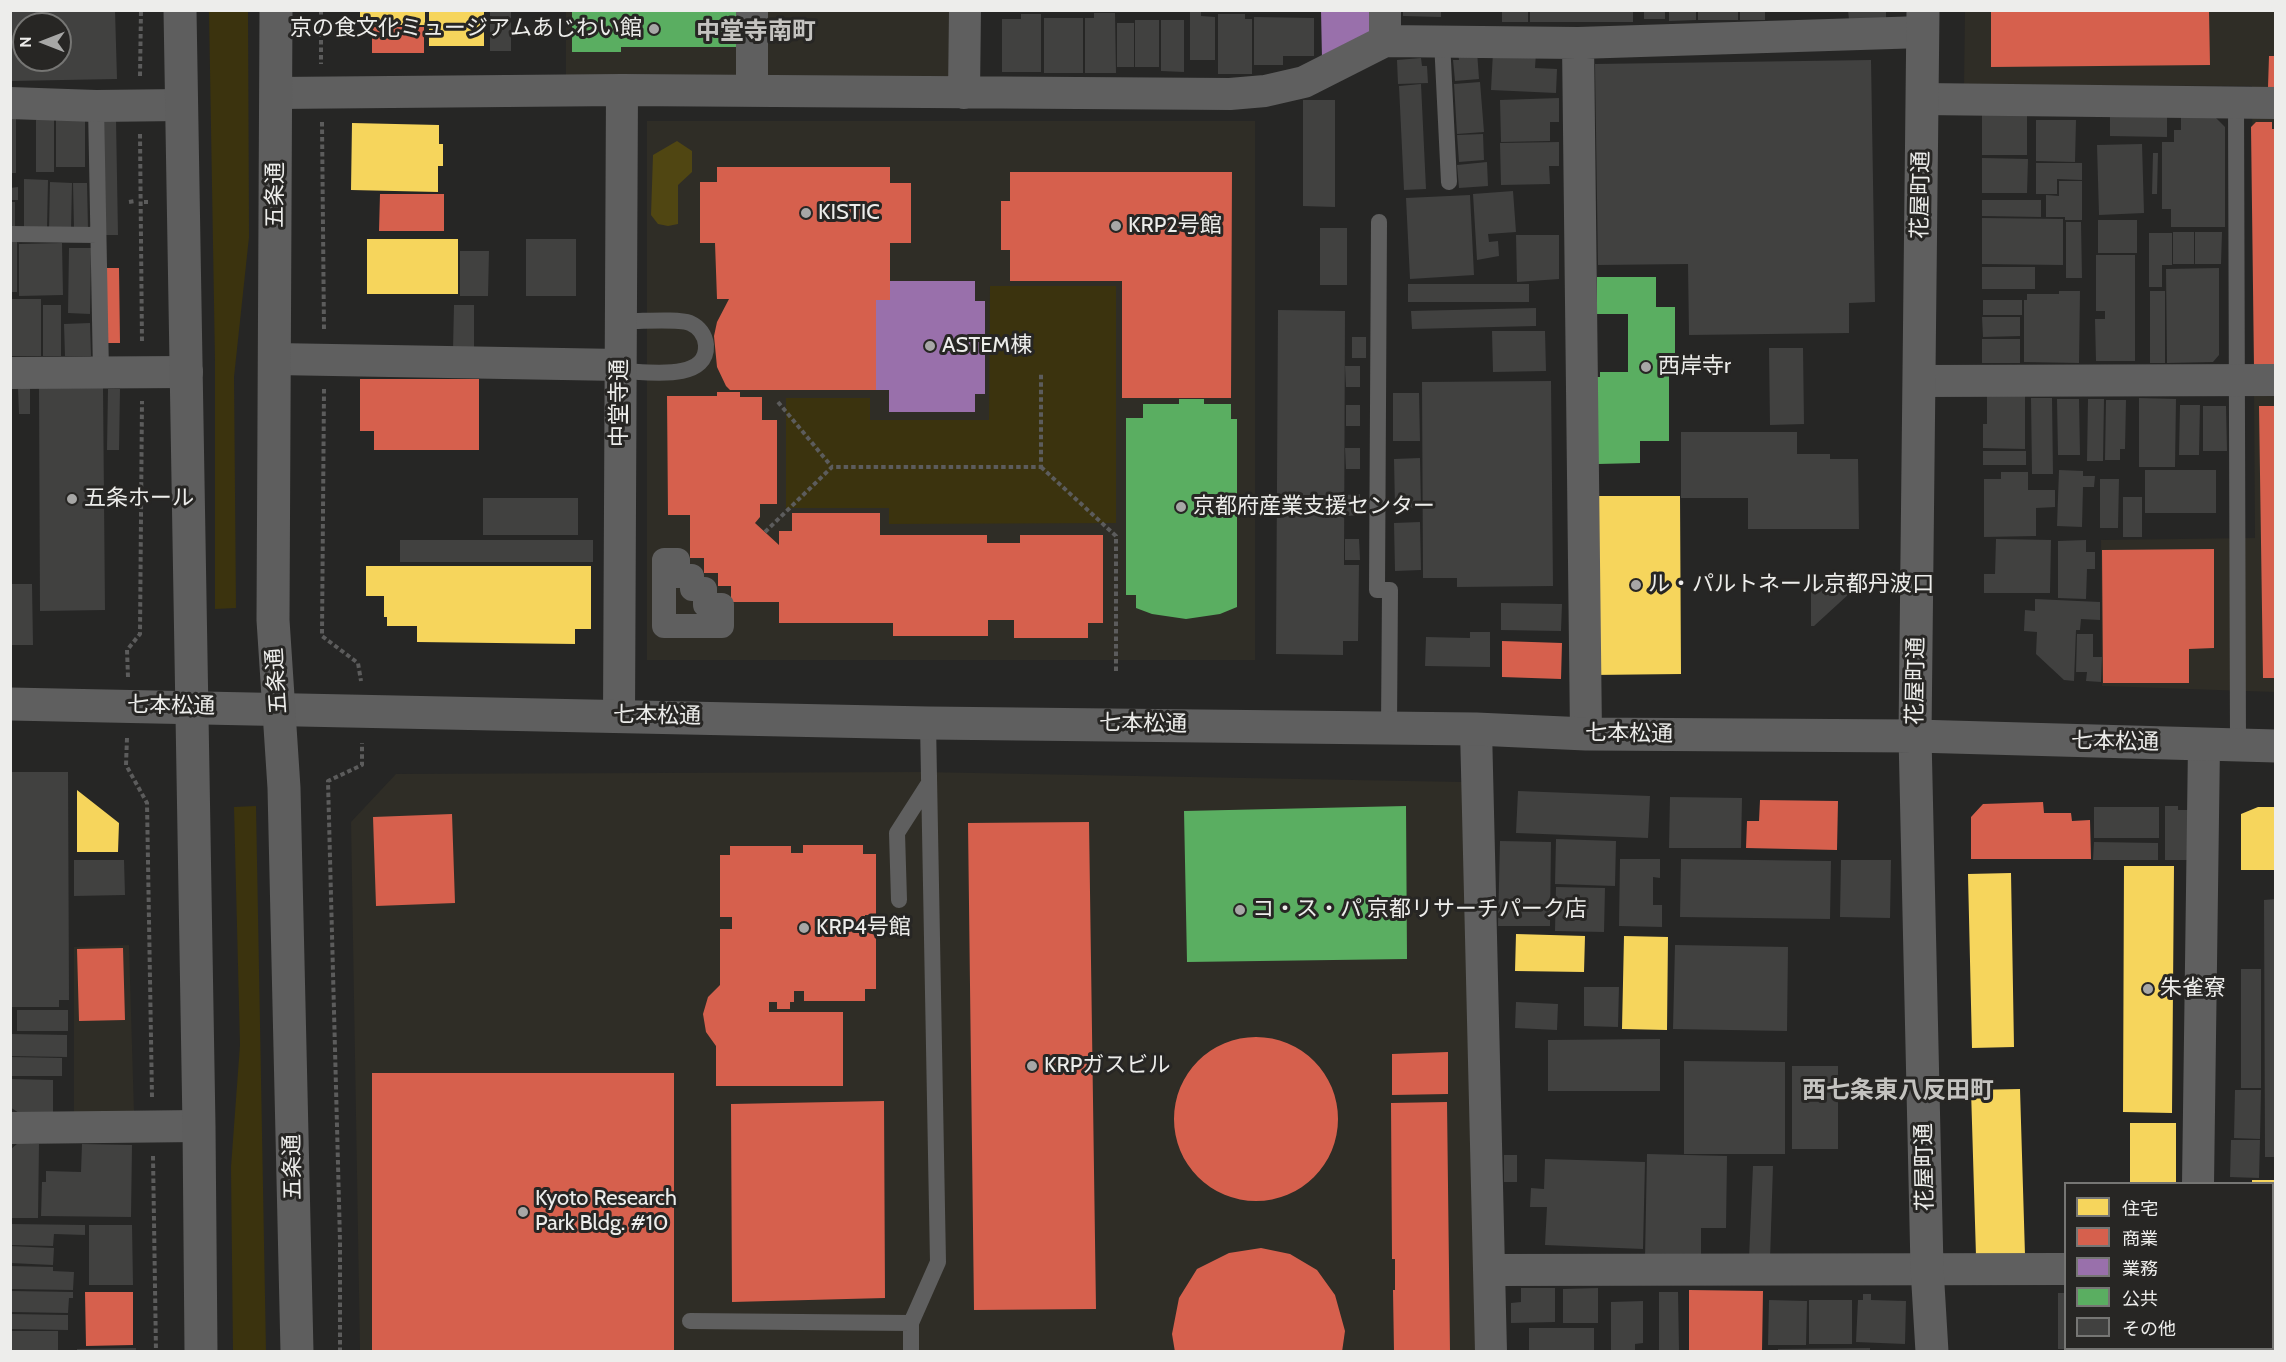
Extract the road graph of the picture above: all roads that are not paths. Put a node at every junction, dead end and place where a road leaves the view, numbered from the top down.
1 (180, 10) edge
2 (276, 10) edge
3 (752, 10) edge
4 (965, 10) edge
5 (1923, 21) edge
6 (1385, 26) edge
7 (1442, 41) junction
8 (1578, 43) junction
9 (622, 90) junction
10 (752, 92) junction
11 (276, 93) junction
12 (964, 93) junction
13 (1922, 99) junction
14 (10, 103) edge
15 (2236, 103) junction
16 (2276, 103) edge
17 (181, 105) junction
18 (96, 106) junction
19 (1449, 182) dead end
20 (1379, 222) dead end
21 (10, 234) edge
22 (98, 235) junction
23 (620, 321) junction
24 (275, 359) junction
25 (620, 368) junction
26 (187, 372) junction
27 (101, 373) junction
28 (10, 374) edge
29 (2236, 380) junction
30 (2276, 380) edge
31 (1919, 381) junction
32 (10, 704) edge
33 (191, 707) junction
34 (278, 708) junction
35 (619, 715) junction
36 (928, 723) junction
37 (1389, 727) junction
38 (1476, 729) junction
39 (1586, 734) junction
40 (1915, 736) junction
41 (2204, 744) junction
42 (2238, 745) junction
43 (2276, 746) edge
44 (929, 783) junction
45 (899, 900) dead end
46 (199, 1126) junction
47 (10, 1128) edge
48 (2198, 1182) edge
49 (1927, 1268) junction
50 (2064, 1269) edge
51 (1489, 1270) junction
52 (690, 1321) dead end
53 (911, 1323) junction
54 (201, 1352) edge
55 (297, 1352) edge
56 (911, 1352) edge
57 (1491, 1352) edge
58 (1932, 1352) edge

1 - 17 highway
2 - 11 highway, 五条通
3 - 10 street
4 - 12 street
5 - 8 street
5 - 13 street, 花屋町通
6 - 7 street
6 - 12 street
7 - 8 street
7 - 19 lane
8 - 39 street
9 - 10 street
9 - 11 street
9 - 23 street, 中堂寺通
10 - 12 street
11 - 24 highway, 五条通
13 - 15 street
13 - 31 street, 花屋町通
14 - 18 street
15 - 16 street
15 - 29 lane
17 - 18 street
17 - 26 highway
18 - 22 lane
20 - 37 lane
21 - 22 lane
22 - 27 lane
23 - 25 street, 中堂寺通
23 - 25 lane
24 - 25 street
24 - 34 highway, 五条通
25 - 35 street, 中堂寺通
26 - 27 street
26 - 33 highway
27 - 28 street
29 - 30 street
29 - 31 street
29 - 42 lane
31 - 40 street, 花屋町通
32 - 33 street, 七本松通
33 - 34 street, 七本松通
33 - 46 highway
34 - 35 street, 七本松通
34 - 55 highway, 五条通
35 - 36 street, 七本松通
36 - 37 street, 七本松通
36 - 44 lane
37 - 38 street, 七本松通
38 - 39 street, 七本松通
38 - 51 street
39 - 40 street, 七本松通
40 - 41 street, 七本松通
40 - 49 street, 花屋町通
41 - 42 street, 七本松通
41 - 48 street
42 - 43 street, 七本松通
44 - 45 lane
44 - 53 lane
46 - 47 street
46 - 54 highway
49 - 50 street
49 - 51 street
49 - 58 street, 花屋町通
51 - 57 street
52 - 53 lane
53 - 56 lane

